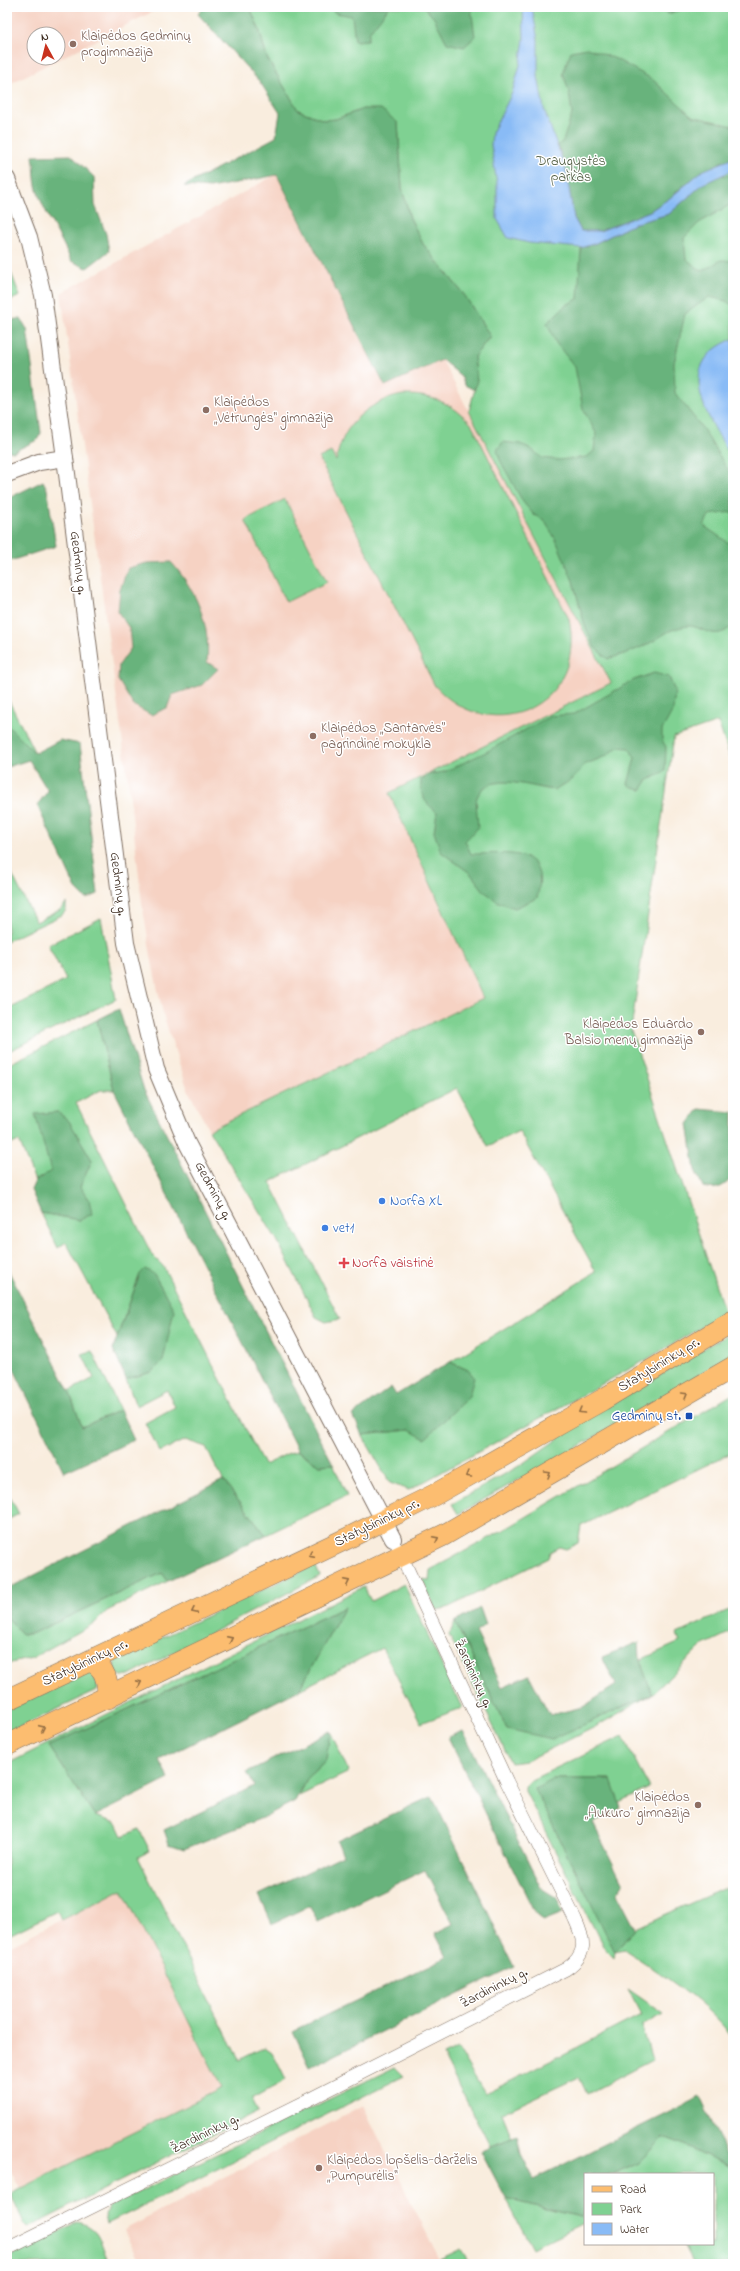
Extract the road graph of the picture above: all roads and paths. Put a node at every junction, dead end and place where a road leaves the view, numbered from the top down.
1 (7, 179) edge
2 (65, 458) junction
3 (7, 474) edge
4 (733, 1321) edge
5 (733, 1367) edge
6 (393, 1538) junction
7 (90, 1660) junction
8 (108, 1698) junction
9 (7, 1700) edge
10 (7, 1745) edge
11 (7, 2249) edge

1 - 2 street, Gedminų g.
2 - 3 street
2 - 6 street, Gedminų g.
4 -> 6 main road, Statybininkų pr.
6 -> 5 main road, Statybininkų pr.
6 -> 7 main road, Statybininkų pr.
8 -> 6 main road, Statybininkų pr.
6 - 11 street, Žardininkų g.
7 - 8 main road
7 - 9 main road, Statybininkų pr.
10 -> 8 main road, Statybininkų pr.

